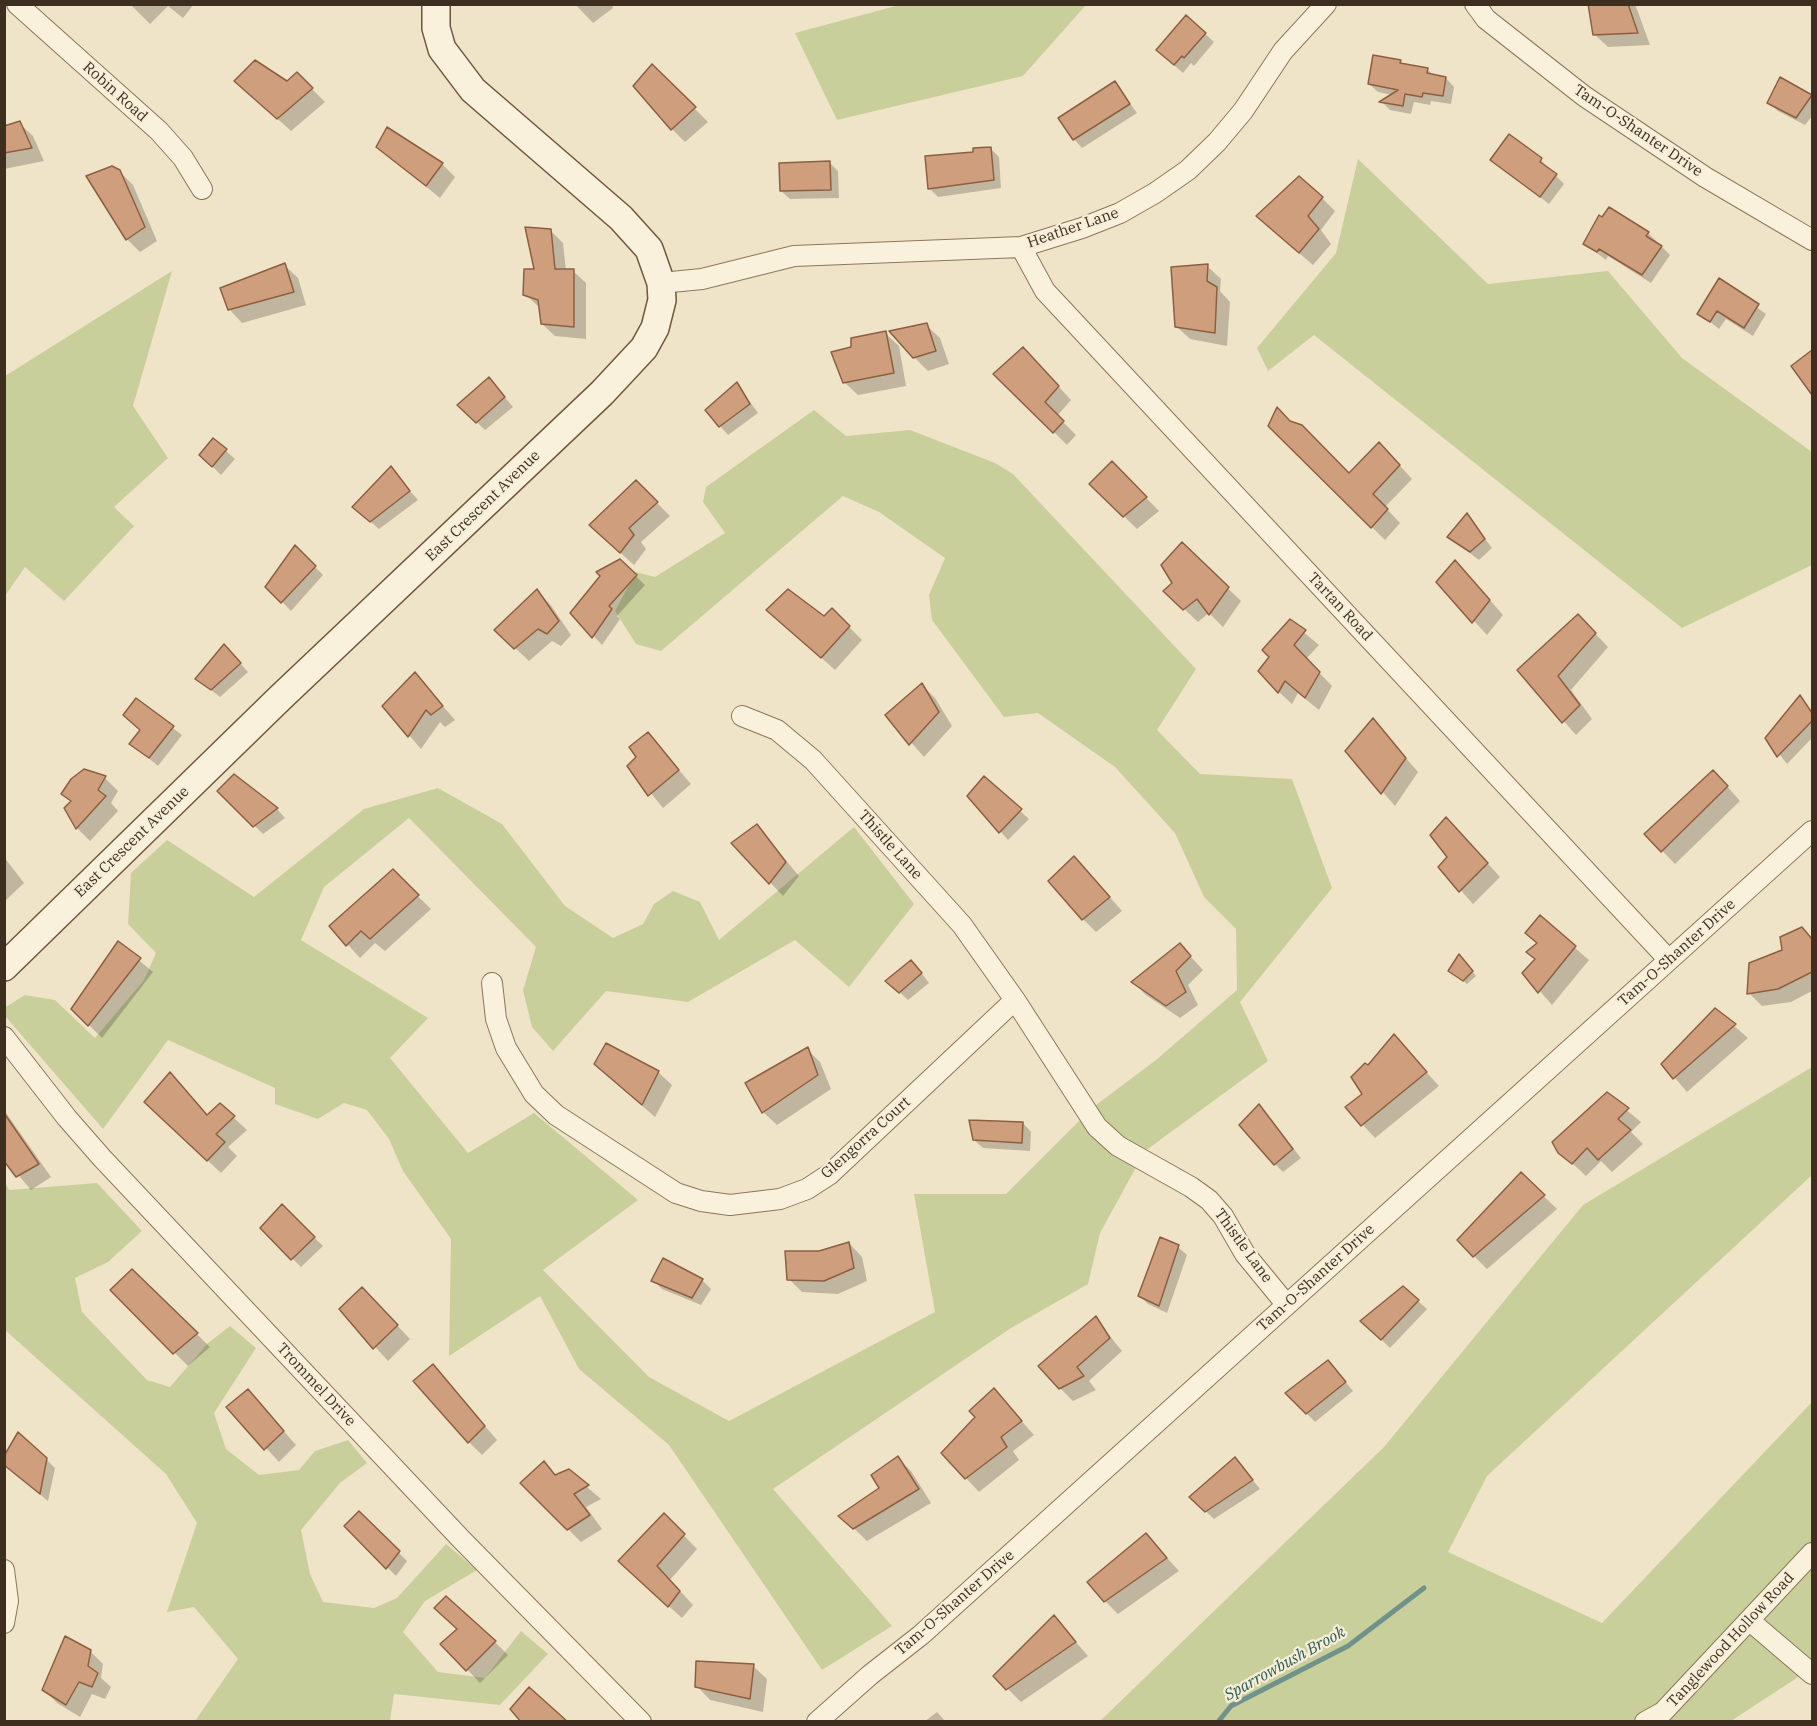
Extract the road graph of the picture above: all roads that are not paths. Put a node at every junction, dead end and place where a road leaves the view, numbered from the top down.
1 (17, 4) edge
2 (1326, 4) edge
3 (1475, 4) edge
4 (434, 6) edge
5 (202, 189) dead end
6 (1812, 240) edge
7 (1021, 247) junction
8 (661, 283) junction
9 (742, 716) dead end
10 (1812, 831) edge
11 (1670, 960) junction
12 (4, 967) edge
13 (492, 983) dead end
14 (1015, 1000) junction
15 (4, 1036) edge
16 (1286, 1304) junction
17 (1812, 1552) edge
18 (4, 1570) edge
19 (1750, 1621) junction
20 (4, 1623) edge
21 (1812, 1674) edge
22 (641, 1722) edge
23 (817, 1722) edge
24 (1645, 1722) edge

1 - 5 street, Robin Road
2 - 7 street, Heather Lane
3 - 6 street, Tam-O-Shanter Drive
4 - 8 street, East Crescent Avenue
7 - 8 street, Heather Lane
7 - 11 street, Tartan Road
8 - 12 street, East Crescent Avenue
9 - 14 street, Thistle Lane
10 - 11 street, Tam-O-Shanter Drive
11 - 16 street, Tam-O-Shanter Drive
13 - 14 street, Glengorra Court
14 - 16 street, Thistle Lane
15 - 22 street, Trommel Drive
16 - 23 street, Tam-O-Shanter Drive
17 - 19 street, Tanglewood Hollow Road
18 - 20 street
19 - 21 street
19 - 24 street, Tanglewood Hollow Road

